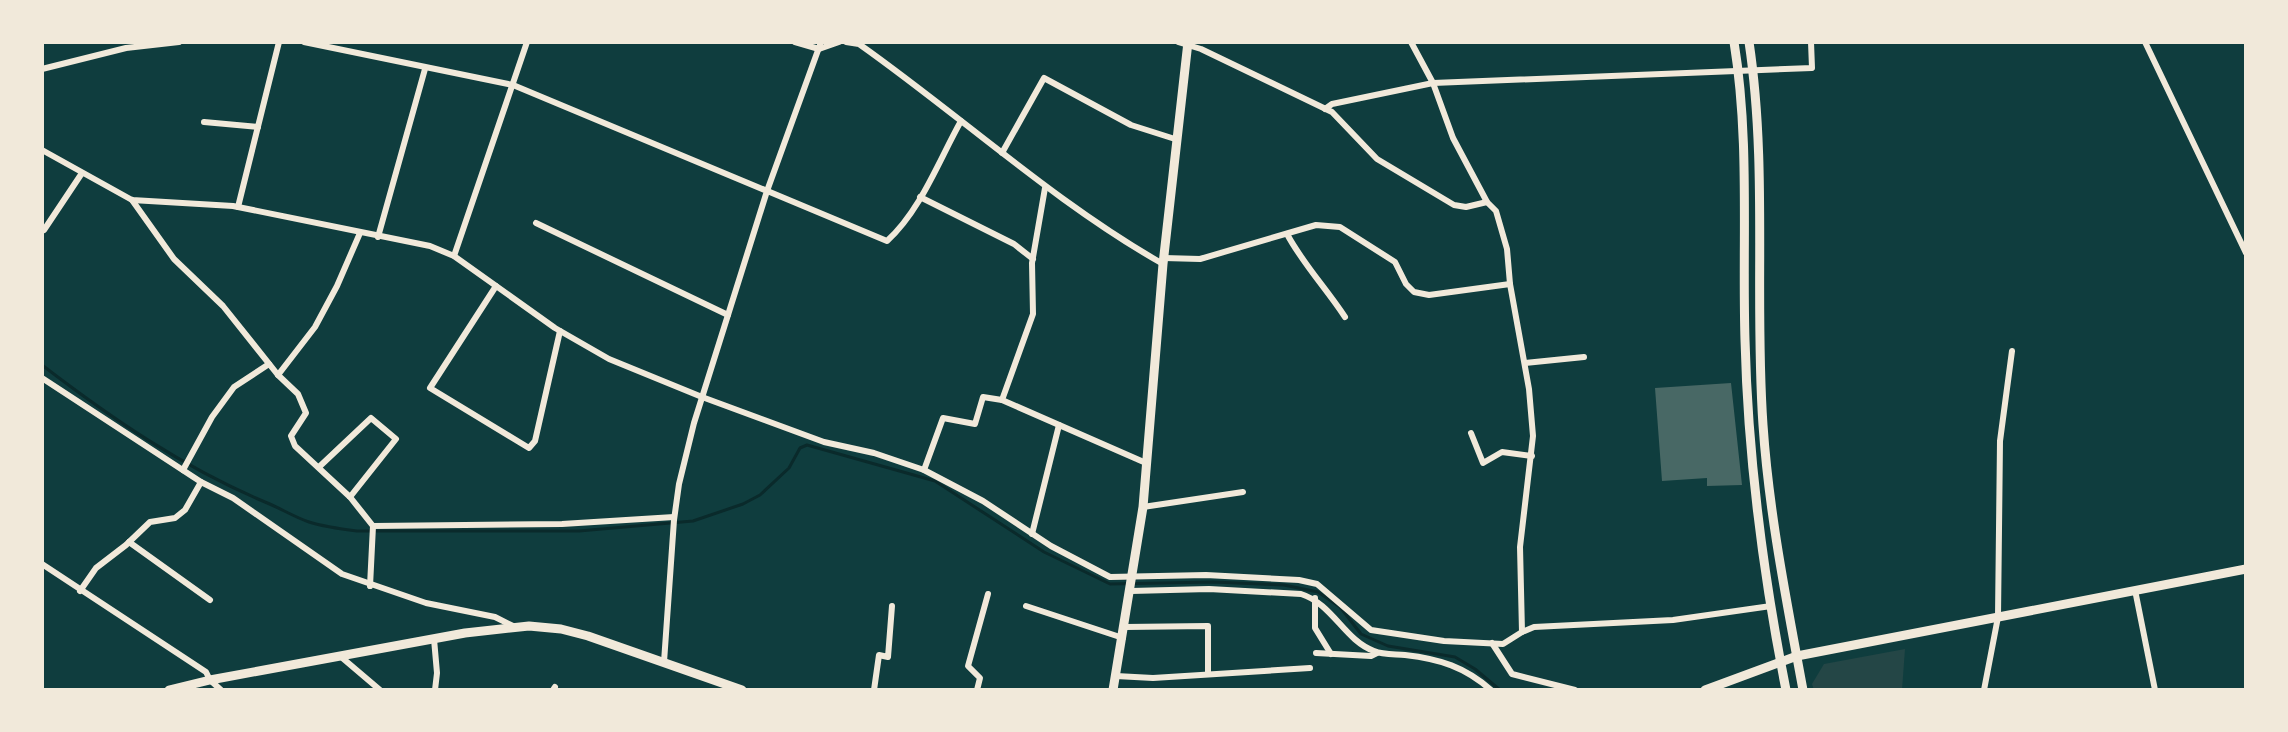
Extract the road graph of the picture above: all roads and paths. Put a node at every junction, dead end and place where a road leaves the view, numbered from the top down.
1 (179, 42) edge
2 (279, 42) edge
3 (304, 42) edge
4 (527, 42) edge
5 (795, 42) edge
6 (839, 42) edge
7 (846, 42) edge
8 (1411, 42) edge
9 (1734, 42) edge
10 (1749, 42) edge
11 (1811, 42) edge
12 (2145, 42) edge
13 (1185, 43) edge
14 (820, 45) edge
15 (42, 69) edge
16 (425, 69) junction
17 (1739, 70) junction
18 (1753, 70) junction
19 (1433, 83) junction
20 (513, 85) junction
21 (1325, 109) junction
22 (961, 121) junction
23 (204, 122) dead end
24 (258, 127) junction
25 (1175, 139) junction
26 (42, 150) edge
27 (1002, 153) junction
28 (82, 173) junction
29 (1045, 188) junction
30 (767, 191) junction
31 (920, 197) junction
32 (132, 200) junction
33 (1487, 202) junction
34 (238, 207) junction
35 (536, 223) dead end
36 (44, 230) dead end
37 (360, 233) junction
38 (1287, 234) junction
39 (378, 237) junction
40 (2246, 253) edge
41 (454, 256) junction
42 (1033, 259) junction
43 (1163, 261) junction
44 (1510, 284) junction
45 (496, 286) junction
46 (728, 315) junction
47 (1345, 317) dead end
48 (560, 331) junction
49 (2012, 351) dead end
50 (1584, 357) dead end
51 (1525, 363) junction
52 (269, 364) junction
53 (278, 375) junction
54 (42, 378) edge
55 (702, 397) junction
56 (1002, 400) junction
57 (1059, 425) junction
58 (1471, 433) dead end
59 (1532, 456) junction
60 (1147, 463) junction
61 (319, 467) junction
62 (183, 470) junction
63 (924, 470) junction
64 (201, 482) junction
65 (1243, 492) dead end
66 (350, 497) junction
67 (1143, 507) junction
68 (674, 518) junction
69 (373, 531) junction
70 (1032, 534) junction
71 (129, 542) junction
72 (42, 564) edge
73 (2246, 569) edge
74 (1132, 584) junction
75 (370, 586) junction
76 (2135, 590) junction
77 (80, 591) junction
78 (988, 594) dead end
79 (1315, 598) junction
80 (210, 600) dead end
81 (892, 606) dead end
82 (1026, 606) dead end
83 (1771, 606) junction
84 (1998, 617) junction
85 (513, 626) junction
86 (1125, 627) junction
87 (1522, 632) junction
88 (1401, 635) junction
89 (1123, 638) junction
90 (434, 639) junction
91 (1492, 643) junction
92 (1316, 653) dead end
93 (1377, 653) junction
94 (1331, 654) junction
95 (1399, 655) junction
96 (340, 656) junction
97 (1797, 656) junction
98 (1781, 661) junction
99 (664, 662) junction
100 (1310, 668) dead end
101 (1208, 673) junction
102 (1116, 676) junction
103 (210, 680) junction
104 (169, 690) edge
105 (221, 690) edge
106 (380, 690) edge
107 (435, 690) edge
108 (742, 690) edge
109 (874, 690) edge
110 (977, 690) edge
111 (1113, 690) edge
112 (1491, 690) edge
113 (1575, 690) edge
114 (1705, 690) edge
115 (1786, 690) edge
116 (1803, 690) edge
117 (1984, 690) edge
118 (2155, 690) edge

1 - 15 street
2 - 24 street
3 - 16 street
4 - 20 street
5 - 14 street
6 - 14 street
7 - 22 street
8 - 19 street
9 - 17 main road
10 - 18 main road
11 - 18 street
12 - 40 street
13 - 21 street
13 - 25 main road
14 - 30 street
16 - 20 street
16 - 39 street
17 - 18 street
17 - 19 street
17 - 83 main road
18 - 97 main road
19 - 21 street
19 - 33 street
20 - 30 street
20 - 41 street
21 - 33 street
22 - 27 street
22 - 31 street
23 - 24 street
24 - 34 street
25 - 27 street
25 - 43 main road
26 - 28 street
27 - 29 street
28 - 32 street
28 - 36 street
29 - 42 street
29 - 43 street
30 - 31 street
30 - 46 street
31 - 42 street
32 - 34 street
32 - 52 street
33 - 44 street
34 - 37 street
35 - 46 street
37 - 39 street
37 - 53 street
38 - 43 street
38 - 44 street
38 - 47 street
39 - 41 street
41 - 45 street
42 - 56 street
43 - 60 main road
44 - 51 street
45 - 48 street
45 - 48 street
46 - 55 street
48 - 55 street
49 - 84 street
50 - 51 street
51 - 59 street
52 - 53 street
52 - 62 street
53 - 61 street
54 - 62 street
55 - 63 street
55 - 68 street
56 - 57 street
56 - 63 street
57 - 60 street
57 - 70 street
58 - 59 street
59 - 87 street
60 - 67 main road
61 - 66 street
61 - 66 street
62 - 64 street
63 - 70 street
64 - 71 street
64 - 75 street
65 - 67 street
66 - 69 street
67 - 74 main road
68 - 69 street
68 - 99 street
69 - 75 street
70 - 74 street
71 - 77 street
71 - 80 street
72 - 77 street
73 - 76 main road
74 - 79 street
74 - 86 main road
74 - 88 street
75 - 85 street
76 - 84 main road
76 - 118 street
77 - 103 street
78 - 110 street
79 - 93 street
79 - 94 street
81 - 109 street
82 - 89 street
83 - 87 street
83 - 98 main road
84 - 97 main road
84 - 117 street
85 - 90 main road
85 - 99 main road
86 - 89 main road
86 - 101 street
87 - 91 street
88 - 91 street
88 - 95 street
89 - 102 main road
90 - 96 main road
90 - 107 street
91 - 113 street
92 - 94 street
93 - 94 street
93 - 95 street
95 - 112 street
96 - 103 main road
96 - 106 street
97 - 98 main road
97 - 116 main road
98 - 114 main road
98 - 115 main road
99 - 108 main road
100 - 101 street
101 - 102 street
102 - 111 main road
103 - 104 main road
103 - 105 street

